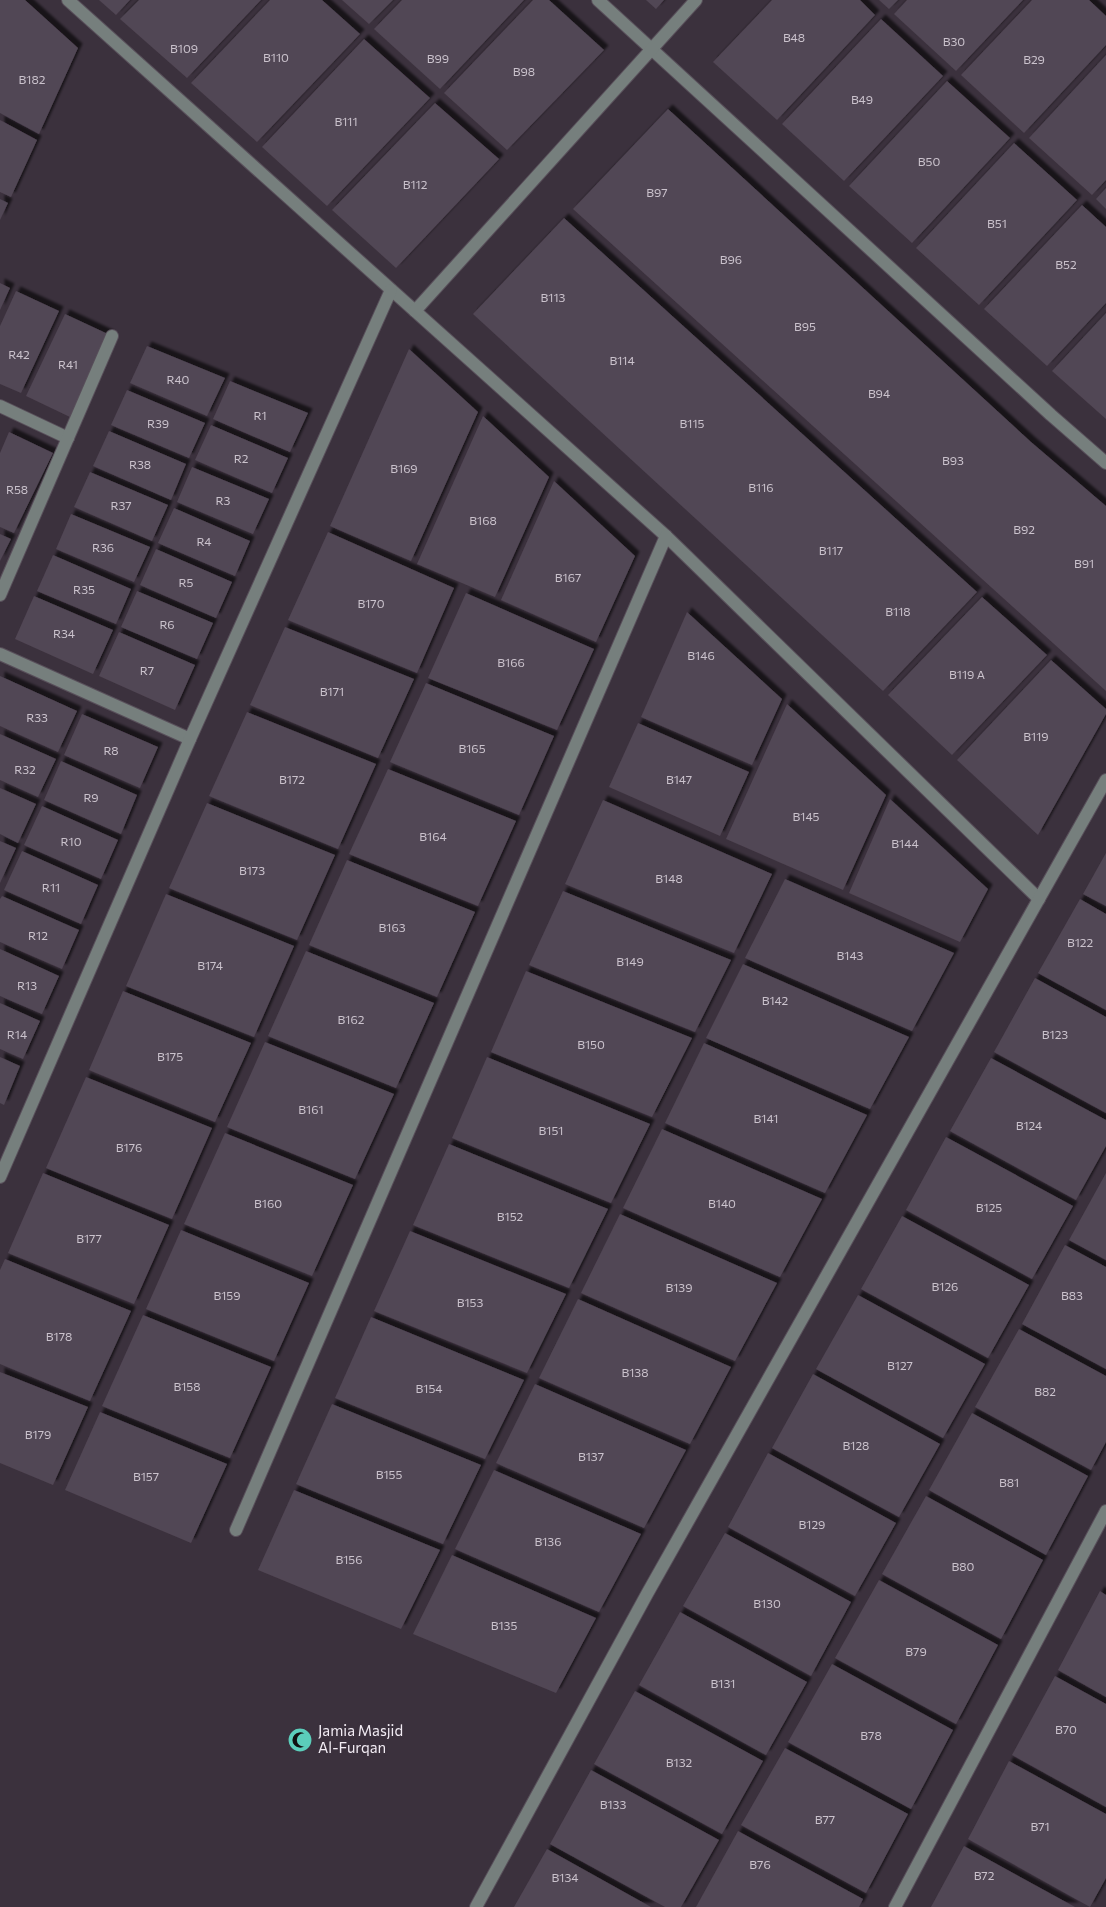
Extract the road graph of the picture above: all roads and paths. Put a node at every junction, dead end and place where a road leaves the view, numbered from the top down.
1 (68, 0) edge
2 (598, 0) edge
3 (696, 0) edge
4 (651, 50) junction
5 (391, 290) junction
6 (414, 311) junction
7 (112, 336) dead end
8 (0, 406) edge
9 (68, 438) junction
10 (1106, 463) edge
11 (666, 536) junction
12 (0, 595) edge
13 (0, 654) edge
14 (190, 739) junction
15 (1106, 780) edge
16 (1039, 899) junction
17 (0, 1177) edge
18 (1106, 1511) edge
19 (236, 1530) dead end
20 (476, 1907) edge
21 (895, 1907) edge

1 - 5 street
2 - 4 street
3 - 4 street
4 - 6 street
4 - 10 street
5 - 6 street
5 - 14 street
6 - 11 street
7 - 9 street
8 - 9 street
9 - 12 street
11 - 16 street
11 - 19 street
13 - 14 street
14 - 17 street
15 - 16 street
16 - 20 street
18 - 21 street

